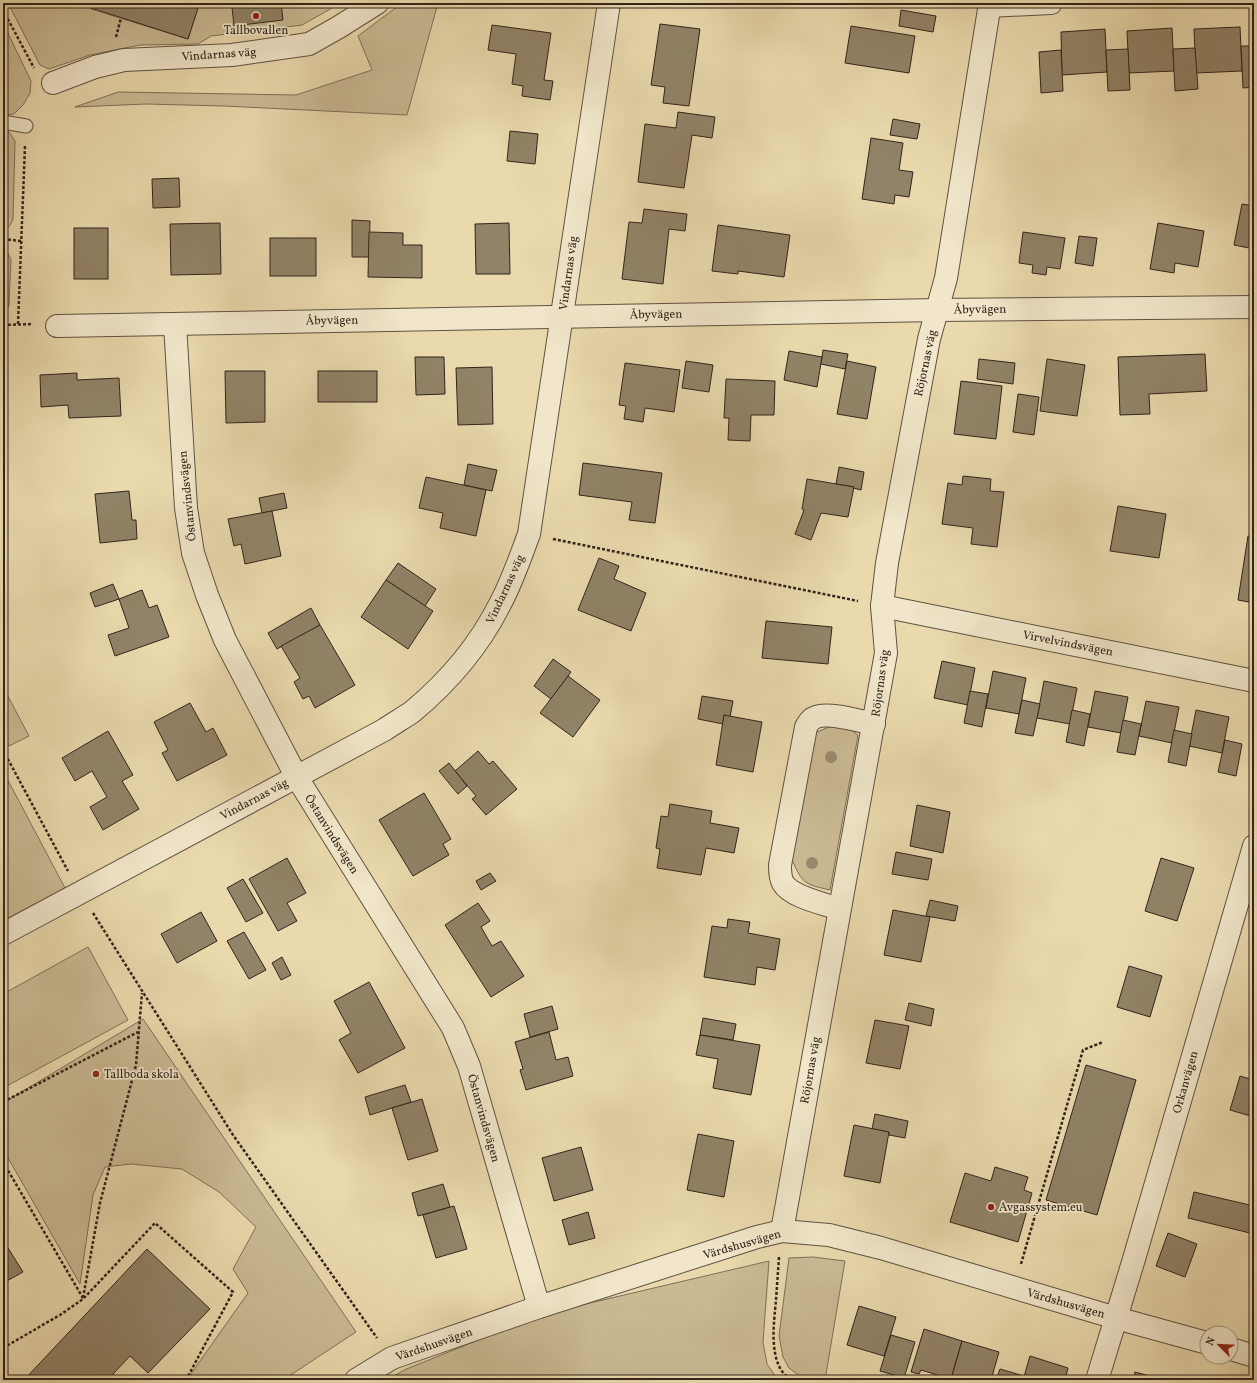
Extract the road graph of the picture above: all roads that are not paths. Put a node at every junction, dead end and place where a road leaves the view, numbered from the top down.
1 (377, 3) edge
2 (609, 3) edge
3 (1051, 3) edge
4 (989, 4) edge
5 (53, 83) road end
6 (3, 122) edge
7 (26, 126) road end
8 (1254, 307) edge
9 (937, 310) junction
10 (562, 316) junction
11 (174, 324) junction
12 (57, 326) dead end
13 (882, 606) junction
14 (1254, 681) edge
15 (874, 724) junction
16 (296, 776) junction
17 (1254, 846) edge
18 (839, 909) junction
19 (3, 934) edge
20 (782, 1231) junction
21 (539, 1307) junction
22 (1116, 1318) junction
23 (1199, 1341) edge
24 (1239, 1351) edge
25 (1254, 1356) edge
26 (356, 1380) edge
27 (1097, 1380) edge

1 - 5 street, Vindarnas väg
2 - 10 street, Vindarnas väg
3 - 4 street
4 - 9 street, Röjornas väg
6 - 7 lane
8 - 9 street, Åbyvägen
9 - 10 street, Åbyvägen
9 - 13 street, Röjornas väg
10 - 11 street, Åbyvägen
10 - 16 street, Vindarnas väg
11 - 12 street, Åbyvägen
11 - 16 street, Östanvindsvägen
13 - 14 street, Virvelvindsvägen
13 - 15 street, Röjornas väg
15 - 18 street, Röjornas väg
15 - 18 street, Röjornas väg
16 - 19 street, Vindarnas väg
16 - 21 street, Östanvindsvägen
17 - 22 street, Orkanvägen
18 - 20 street, Röjornas väg
20 - 21 street, Värdshusvägen
20 - 22 street, Värdshusvägen
21 - 26 street, Värdshusvägen
22 - 23 street, Värdshusvägen
22 - 27 street, Orkanvägen
24 - 25 street

